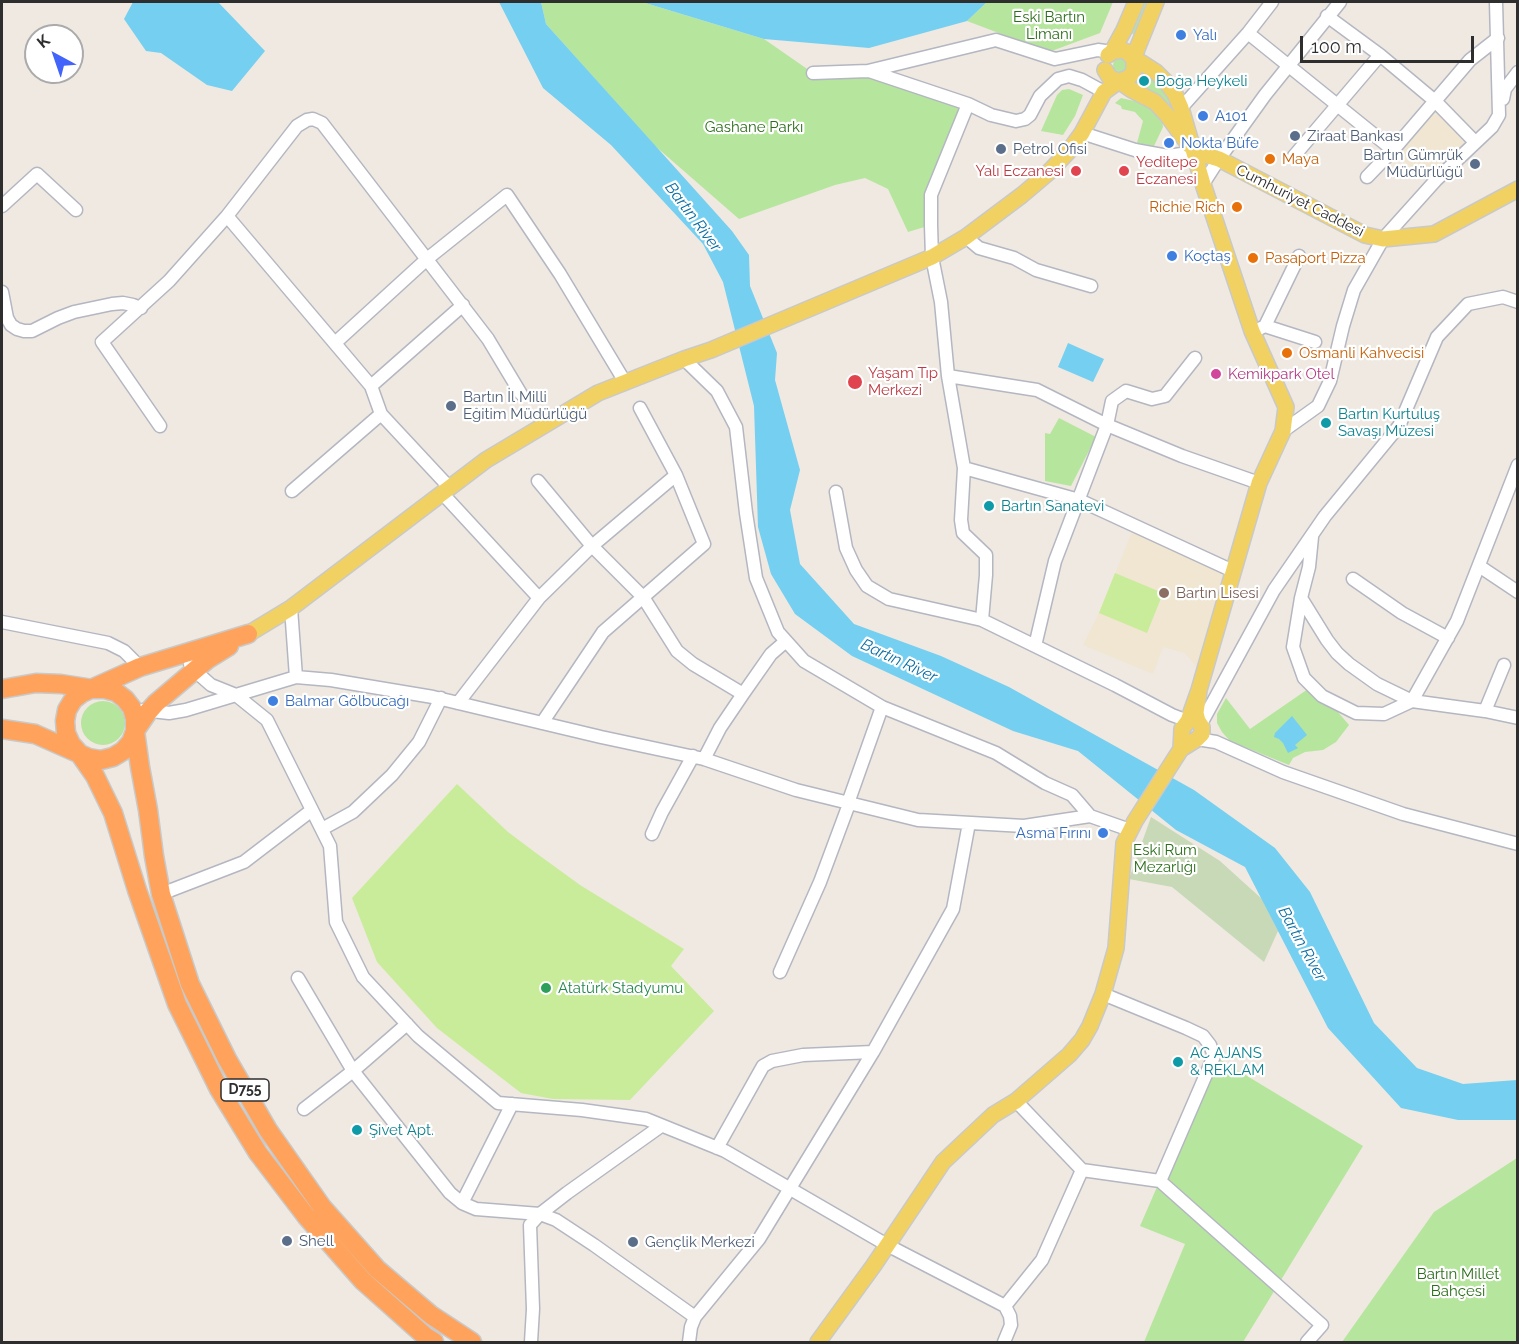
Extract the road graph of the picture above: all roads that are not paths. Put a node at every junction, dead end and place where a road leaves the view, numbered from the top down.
1 (1136, 2) edge
2 (1156, 2) edge
3 (1272, 2) edge
4 (1340, 2) edge
5 (1496, 2) edge
6 (1327, 16) junction
7 (1248, 33) junction
8 (1498, 38) junction
9 (1112, 52) junction
10 (1380, 55) junction
11 (1055, 59) junction
12 (1134, 59) junction
13 (1288, 66) junction
14 (1105, 70) junction
15 (867, 71) junction
16 (1518, 72) edge
17 (813, 73) dead end
18 (1058, 79) junction
19 (1119, 81) junction
20 (1104, 92) junction
21 (1435, 101) junction
22 (968, 104) junction
23 (1336, 105) junction
24 (1181, 108) junction
25 (1499, 115) junction
26 (1082, 133) junction
27 (1181, 135) junction
28 (1475, 142) junction
29 (1393, 150) junction
30 (1195, 152) junction
31 (1294, 156) dead end
32 (1219, 159) junction
33 (1367, 177) dead end
34 (1518, 177) edge
35 (1203, 184) junction
36 (1518, 189) edge
37 (2, 206) edge
38 (76, 210) dead end
39 (227, 216) junction
40 (966, 237) junction
41 (1408, 237) junction
42 (1383, 239) junction
43 (1299, 256) dead end
44 (932, 257) junction
45 (427, 259) junction
46 (1091, 286) dead end
47 (2, 292) edge
48 (1518, 302) edge
49 (463, 305) junction
50 (141, 308) junction
51 (1259, 329) junction
52 (1315, 342) dead end
53 (335, 343) junction
54 (1194, 358) dead end
55 (684, 359) junction
56 (948, 376) junction
57 (625, 382) junction
58 (371, 386) junction
59 (521, 394) dead end
60 (1286, 407) junction
61 (640, 408) dead end
62 (381, 414) junction
63 (1304, 414) junction
64 (1107, 425) junction
65 (160, 426) dead end
66 (1283, 431) junction
67 (1518, 465) edge
68 (964, 468) junction
69 (676, 475) junction
70 (538, 480) dead end
71 (1259, 483) junction
72 (292, 490) dead end
73 (445, 490) junction
74 (836, 492) dead end
75 (1079, 500) junction
76 (1312, 536) junction
77 (592, 546) junction
78 (1479, 566) junction
79 (1233, 571) junction
80 (1353, 579) dead end
81 (1518, 592) edge
82 (643, 597) junction
83 (539, 598) junction
84 (1301, 598) junction
85 (291, 608) junction
86 (982, 620) junction
87 (2, 622) edge
88 (248, 634) joint
89 (1448, 638) junction
90 (786, 641) junction
91 (1035, 646) junction
92 (201, 664) junction
93 (1504, 665) dead end
94 (140, 667) junction
95 (296, 677) junction
96 (2, 689) edge
97 (93, 689) junction
98 (743, 694) junction
99 (236, 695) junction
100 (441, 698) junction
101 (1412, 701) junction
102 (458, 703) junction
103 (882, 707) junction
104 (140, 710) junction
105 (1485, 711) junction
106 (1518, 718) edge
107 (542, 723) junction
108 (2, 729) edge
109 (1193, 729) junction
110 (135, 731) junction
111 (79, 753) junction
112 (698, 758) junction
113 (848, 803) junction
114 (312, 810) junction
115 (1090, 816) junction
116 (969, 823) junction
117 (1133, 825) junction
118 (321, 829) junction
119 (652, 834) dead end
120 (1518, 844) edge
121 (161, 894) junction
122 (780, 972) dead end
123 (298, 978) dead end
124 (1103, 994) junction
125 (406, 1024) junction
126 (873, 1052) junction
127 (353, 1071) junction
128 (1016, 1101) junction
129 (512, 1104) junction
130 (304, 1109) dead end
131 (662, 1126) junction
132 (717, 1148) junction
133 (1082, 1170) junction
134 (1160, 1181) junction
135 (789, 1190) junction
136 (462, 1203) junction
137 (540, 1214) junction
138 (887, 1245) junction
139 (1005, 1306) junction
140 (695, 1317) junction
141 (434, 1342) edge
142 (472, 1342) edge
143 (531, 1342) edge
144 (689, 1342) edge
145 (818, 1342) edge
146 (1004, 1342) edge
147 (1307, 1342) edge

1 - 9 main road
2 - 12 main road
3 - 7 street
4 - 6 street
5 - 8 street
6 - 10 street
6 - 13 street
7 - 13 street
7 - 24 street
8 - 21 street
8 - 25 street
9 - 11 street
9 - 12 main road
9 - 14 main road
10 - 21 street
10 - 23 street
11 - 15 street
11 - 18 street
12 - 19 main road
12 - 24 main road
13 - 23 street
13 - 32 street
14 - 19 main road
14 - 20 main road
15 - 17 street
15 - 22 street
16 - 25 street
18 - 20 street
18 - 22 street
19 - 20 main road
19 - 27 main road
20 - 26 main road
21 - 28 street
21 - 29 street
22 - 44 street
23 - 29 street
23 - 31 street
24 - 27 street
24 - 30 main road
25 - 28 street
26 - 30 street
26 - 40 main road
27 - 30 main road
28 - 42 street
29 - 33 street
30 - 32 main road, Cumhuriyet Caddesi
30 - 35 main road
32 - 35 street
32 - 42 main road, Cumhuriyet Caddesi
34 - 41 main road, Cumhuriyet Caddesi
35 - 51 main road
36 - 41 main road, Cumhuriyet Caddesi
37 - 38 street
39 - 45 street
39 - 50 street
39 - 53 street
40 - 44 main road
40 - 46 street
41 - 42 main road, Cumhuriyet Caddesi
42 - 63 street
43 - 51 street
44 - 55 main road
44 - 56 street
45 - 49 street
45 - 53 street
45 - 57 street
47 - 50 street
48 - 76 street
49 - 58 street
49 - 59 street
50 - 65 street
51 - 52 street
51 - 60 main road
53 - 58 street
54 - 64 street
55 - 57 main road
55 - 90 street
56 - 64 street
56 - 68 street
57 - 73 main road
58 - 62 street
60 - 63 street
60 - 66 main road
61 - 69 street
62 - 72 street
62 - 73 street
63 - 66 street
64 - 71 street
64 - 75 street
66 - 71 main road
67 - 78 street
68 - 75 street
68 - 86 street
69 - 77 street
69 - 82 street
70 - 77 street
71 - 79 main road
73 - 83 street
73 - 85 main road
74 - 86 street
75 - 79 street
75 - 91 street
76 - 84 street
76 - 109 street
77 - 82 street
77 - 83 street
78 - 81 street
78 - 89 street
79 - 109 main road
80 - 89 street
82 - 98 street
82 - 107 street
83 - 102 street
84 - 101 street
84 - 101 street
85 - 88 main road
85 - 95 street
86 - 91 street
87 - 94 street
88 - 92 highway
89 - 101 street
90 - 98 street
90 - 103 street
91 - 109 street
92 - 94 highway
92 - 99 street
92 - 104 highway
93 - 105 street
94 - 97 highway
95 - 99 street
95 - 100 street
96 - 97 highway
97 - 104 highway
97 - 111 highway
98 - 112 street
99 - 104 street
99 - 114 street
100 - 102 street
100 - 118 street
101 - 105 street
102 - 107 street
103 - 113 street
103 - 115 street
104 - 110 highway
105 - 106 street
107 - 112 street
108 - 111 highway
109 - 117 main road
109 - 120 street
110 - 111 highway
110 - 121 highway, D755
111 - 141 highway, D755
112 - 113 street
112 - 119 street
113 - 116 street
113 - 122 street
114 - 118 street
114 - 121 street
115 - 116 street
115 - 117 street
116 - 126 street
117 - 124 main road
118 - 125 street
121 - 142 highway, D755
123 - 127 street
124 - 128 main road
124 - 134 street
125 - 127 street
125 - 129 street
126 - 132 street
126 - 135 street
127 - 130 street
127 - 136 street
128 - 133 street
128 - 138 main road
129 - 131 street
129 - 136 street
131 - 132 street
131 - 137 street
132 - 135 street
133 - 134 street
133 - 139 street
134 - 147 street
135 - 138 street
135 - 140 street
136 - 137 street
137 - 140 street
137 - 143 street
138 - 139 street
138 - 145 main road
139 - 146 street
140 - 144 street

